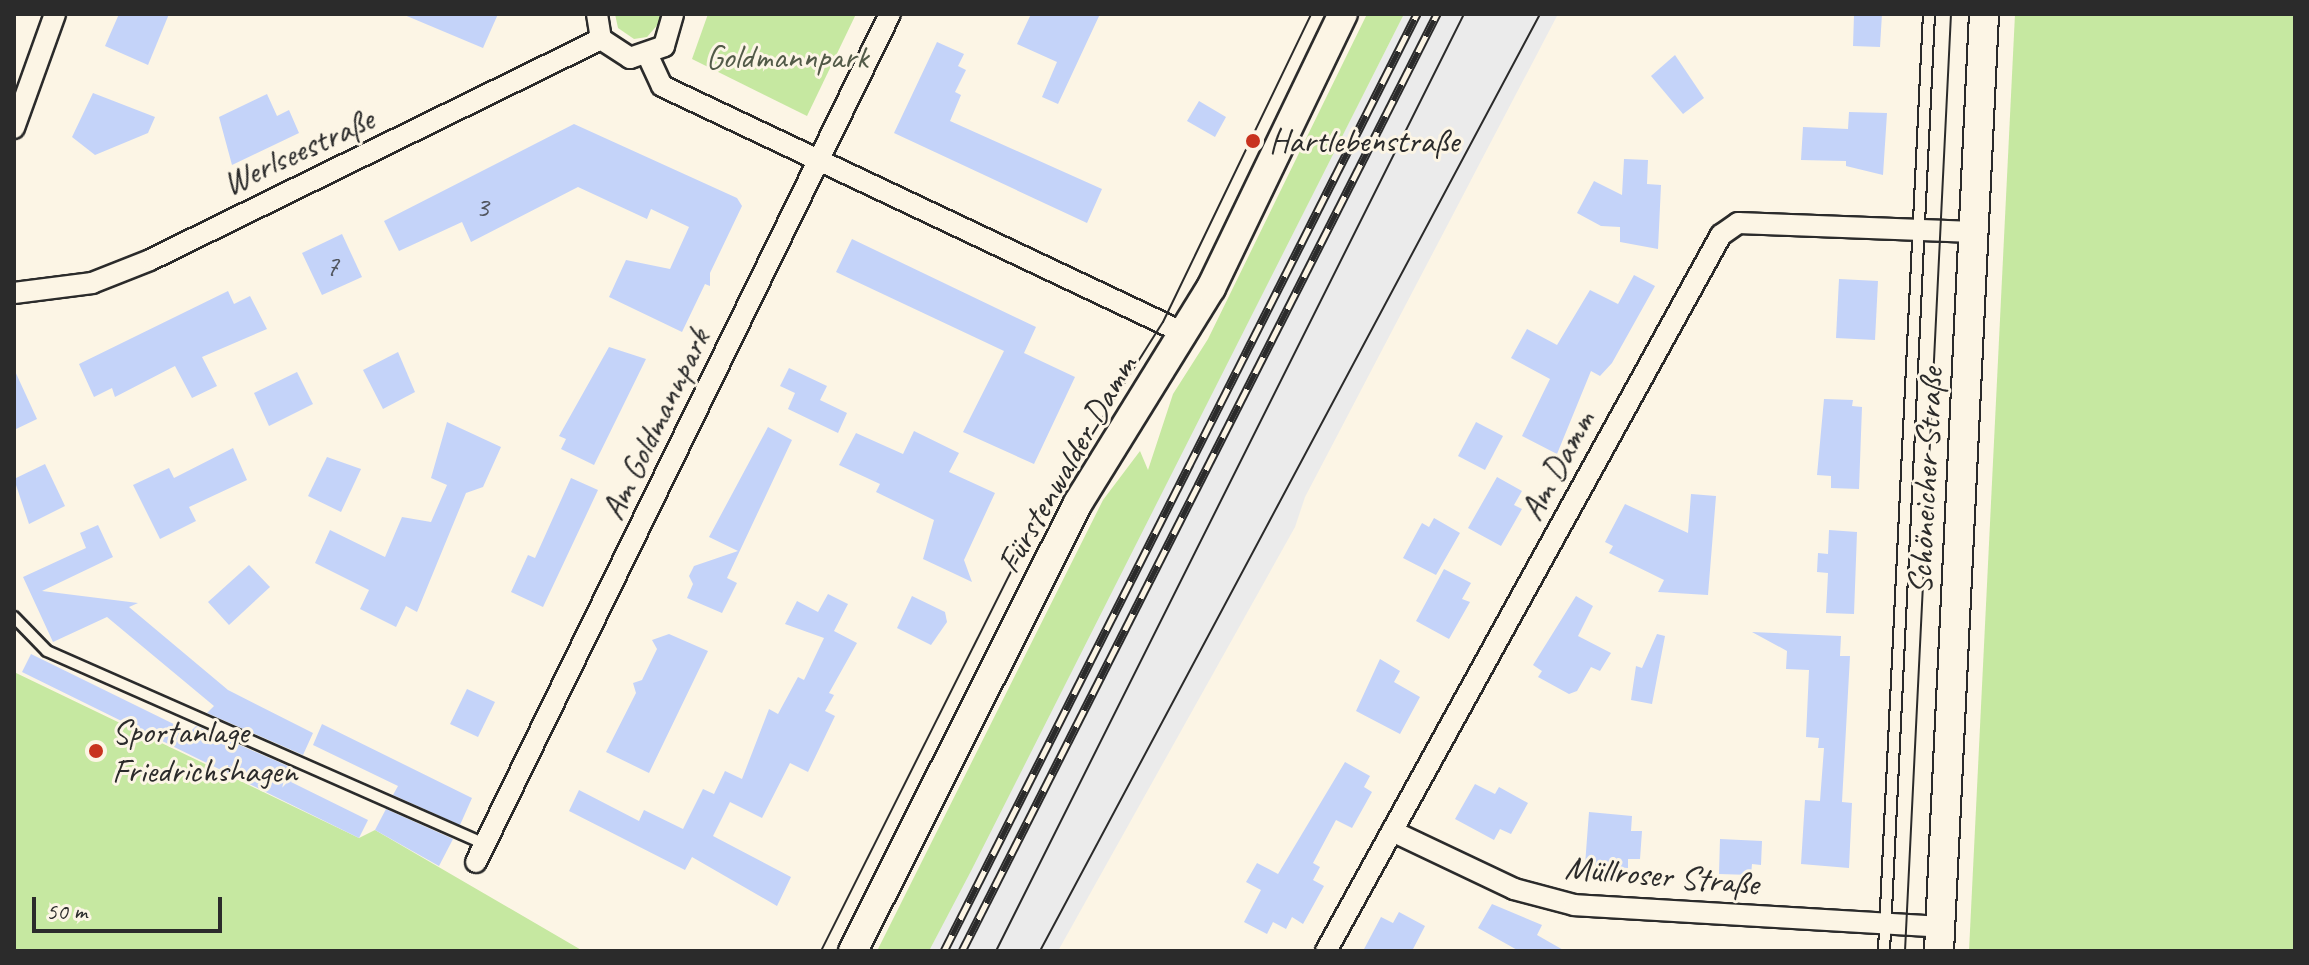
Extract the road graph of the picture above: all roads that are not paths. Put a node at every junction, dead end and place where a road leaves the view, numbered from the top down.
1 (55, 14) edge
2 (597, 14) edge
3 (673, 14) edge
4 (890, 14) edge
5 (1343, 14) edge
6 (1929, 14) edge
7 (1984, 14) edge
8 (601, 39) junction
9 (648, 56) junction
10 (14, 128) edge
11 (820, 161) junction
12 (1919, 231) junction
13 (1974, 232) junction
14 (14, 293) edge
15 (1186, 334) junction
16 (14, 617) edge
17 (1392, 831) junction
18 (480, 853) joint
19 (1886, 924) junction
20 (1939, 939) edge
21 (853, 951) edge
22 (1326, 951) edge
23 (1884, 951) edge

1 - 10 street
2 - 8 street
3 - 9 street
4 - 11 street, Am Goldmannpark
5 - 15 main road, Fürstenwalder Damm
6 - 12 lane, Schöneicher Straße
7 - 13 main road, Schöneicher Straße
8 - 9 street
8 - 14 street, Werlseestraße
9 - 11 street
11 - 15 street
11 - 18 street, Am Goldmannpark
12 - 13 street, Am Damm
12 - 17 street, Am Damm
12 - 19 lane, Schöneicher Straße
13 - 20 main road, Schöneicher Straße
15 - 21 main road, Fürstenwalder Damm
16 - 18 lane
17 - 19 street, Müllroser Straße
17 - 22 street, Am Damm
19 - 20 street, Müllroser Straße
19 - 23 lane, Schöneicher Straße

